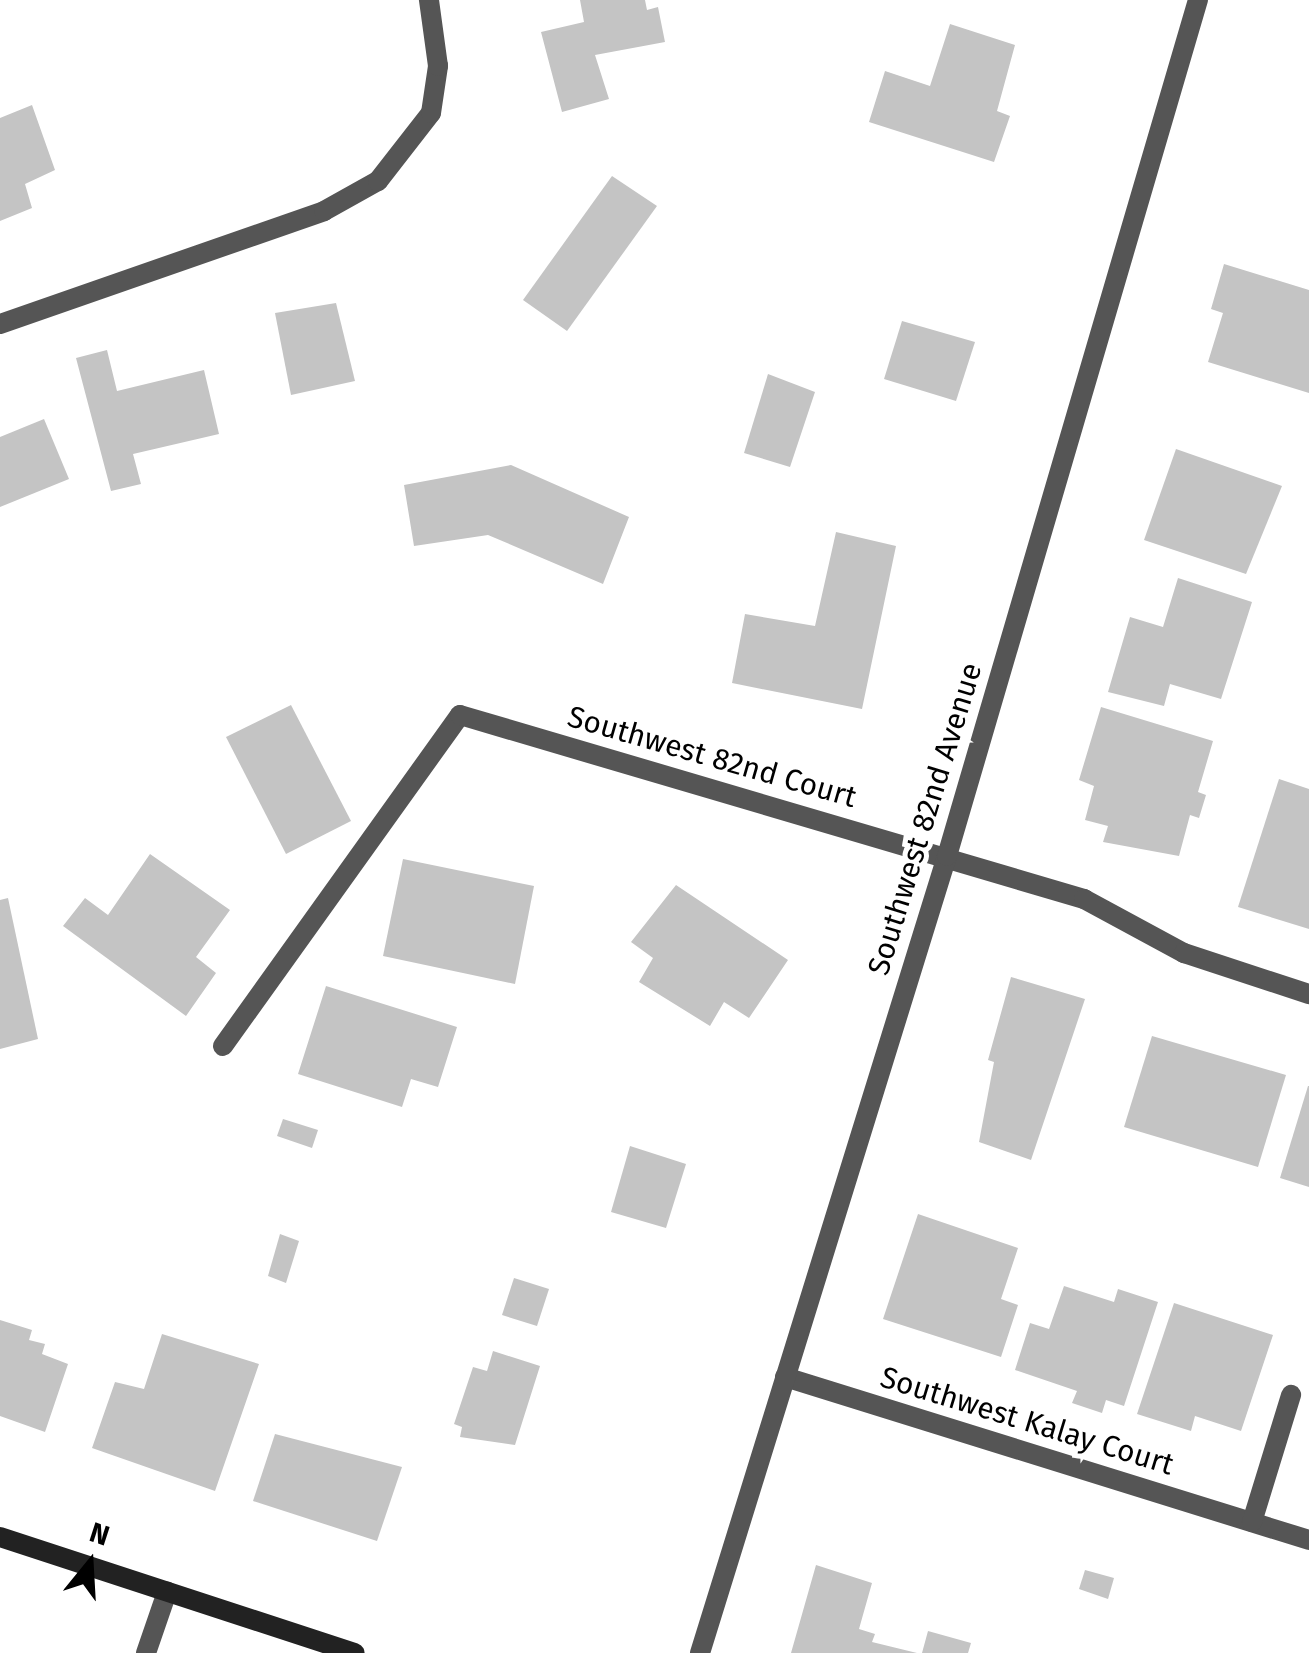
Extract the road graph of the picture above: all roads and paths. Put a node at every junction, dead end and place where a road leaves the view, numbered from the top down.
1 (429, 0) edge
2 (1198, 0) edge
3 (0, 324) edge
4 (948, 856) junction
5 (1309, 994) edge
6 (224, 1046) dead end
7 (784, 1378) junction
8 (1291, 1395) dead end
9 (1252, 1522) junction
10 (0, 1537) edge
11 (1309, 1540) edge
12 (168, 1592) junction
13 (146, 1653) edge
14 (356, 1653) edge
15 (700, 1653) edge

1 - 3 street
2 - 4 street, Southwest 82nd Avenue
4 - 5 street, Southwest 82nd Court
4 - 6 street, Southwest 82nd Court
4 - 7 street, Southwest 82nd Avenue
7 - 9 street, Southwest Kalay Court
7 - 15 street, Southwest 82nd Avenue
8 - 9 street
9 - 11 street, Southwest Kalay Court
10 - 12 street
12 - 13 street
12 - 14 street

